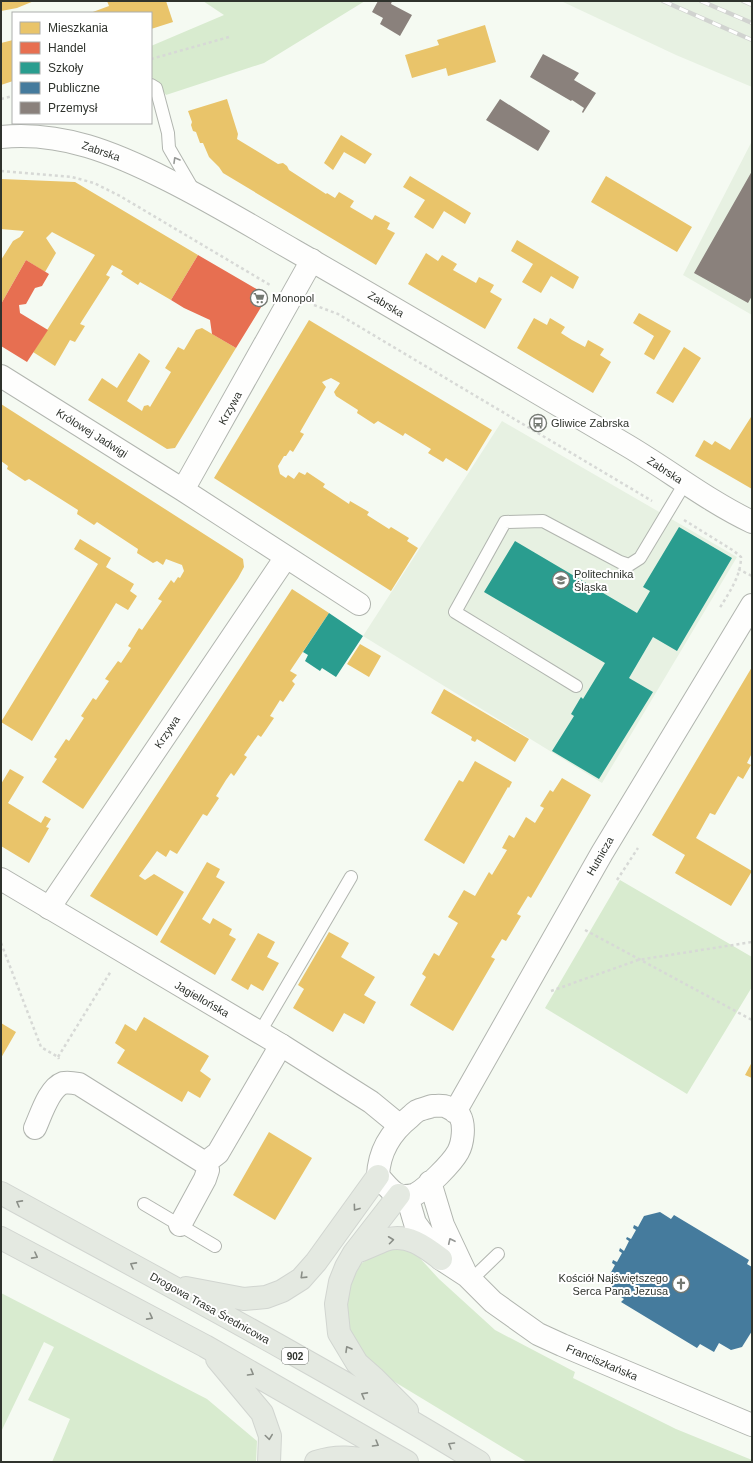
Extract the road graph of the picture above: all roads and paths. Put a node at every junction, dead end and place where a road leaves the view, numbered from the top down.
1 (229, 37) dead end
2 (152, 59) edge
3 (152, 85) edge
4 (12, 96) edge
5 (1, 99) edge
6 (35, 129) edge
7 (1, 137) edge
8 (1, 171) edge
9 (196, 194) junction
10 (312, 260) junction
11 (274, 288) dead end
12 (311, 304) dead end
13 (1, 376) edge
14 (685, 483) junction
15 (183, 490) junction
16 (669, 511) junction
17 (752, 522) edge
18 (286, 557) junction
19 (752, 576) edge
20 (359, 604) dead end
21 (752, 605) edge
22 (576, 686) dead end
23 (351, 877) dead end
24 (1, 879) edge
25 (49, 908) junction
26 (583, 929) dead end
27 (752, 942) edge
28 (1, 943) edge
29 (638, 960) junction
30 (114, 968) dead end
31 (545, 994) dead end
32 (752, 1020) edge
33 (260, 1032) junction
34 (281, 1045) junction
35 (58, 1057) junction
36 (69, 1082) junction
37 (455, 1112) junction
38 (399, 1125) junction
39 (35, 1128) dead end
40 (205, 1163) junction
41 (378, 1176) junction
42 (430, 1182) junction
43 (1, 1193) edge
44 (403, 1196) junction
45 (144, 1204) dead end
46 (180, 1225) junction
47 (1, 1238) edge
48 (215, 1246) dead end
49 (354, 1253) junction
50 (498, 1254) dead end
51 (441, 1259) junction
52 (469, 1278) junction
53 (167, 1284) junction
54 (205, 1346) junction
55 (752, 1425) edge
56 (423, 1428) junction
57 (269, 1462) edge
58 (316, 1462) edge
59 (375, 1462) edge
60 (407, 1462) edge
61 (479, 1462) edge

1 - 2 path
9 -> 3 lane
4 - 5 path
6 - 7 street, Zabrska
6 - 9 street, Zabrska
8 - 11 path
9 - 10 street, Zabrska
10 - 14 street, Zabrska
10 - 15 street, Krzywa
12 - 16 path
13 - 15 street, Królowej Jadwigi
14 - 16 lane
14 - 17 street, Zabrska
15 - 18 street
16 - 19 path
16 - 22 lane
18 - 20 street
18 - 25 street, Krzywa
21 - 37 street, Hutnicza
23 - 33 lane
24 - 25 street, Jagiellońska
25 - 33 street, Jagiellońska
26 - 29 path
27 - 29 path
28 - 35 path
29 - 31 path
29 - 32 path
30 - 35 path
33 - 34 street, Jagiellońska
34 - 38 street, Jagiellońska
34 - 40 street
35 - 36 path
36 - 39 street
36 - 40 street
37 - 38 street
37 - 42 street
38 - 41 street
40 - 46 street
41 - 44 street
41 -> 53 main road
42 - 44 street
52 -> 42 street, Franciszkańska
53 -> 43 main road, Drogowa Trasa Średnicowa / 902
44 - 49 main road
44 - 51 street, Franciszkańska
45 - 46 lane
46 - 48 lane
47 -> 54 main road
49 -> 51 main road
56 -> 49 main road
50 - 52 lane
51 - 52 street, Franciszkańska
52 - 55 street, Franciszkańska
56 -> 53 main road, Drogowa Trasa Średnicowa / 902
54 -> 57 main road
54 -> 60 main road
61 -> 56 main road, Drogowa Trasa Średnicowa / 902
58 - 59 main road

